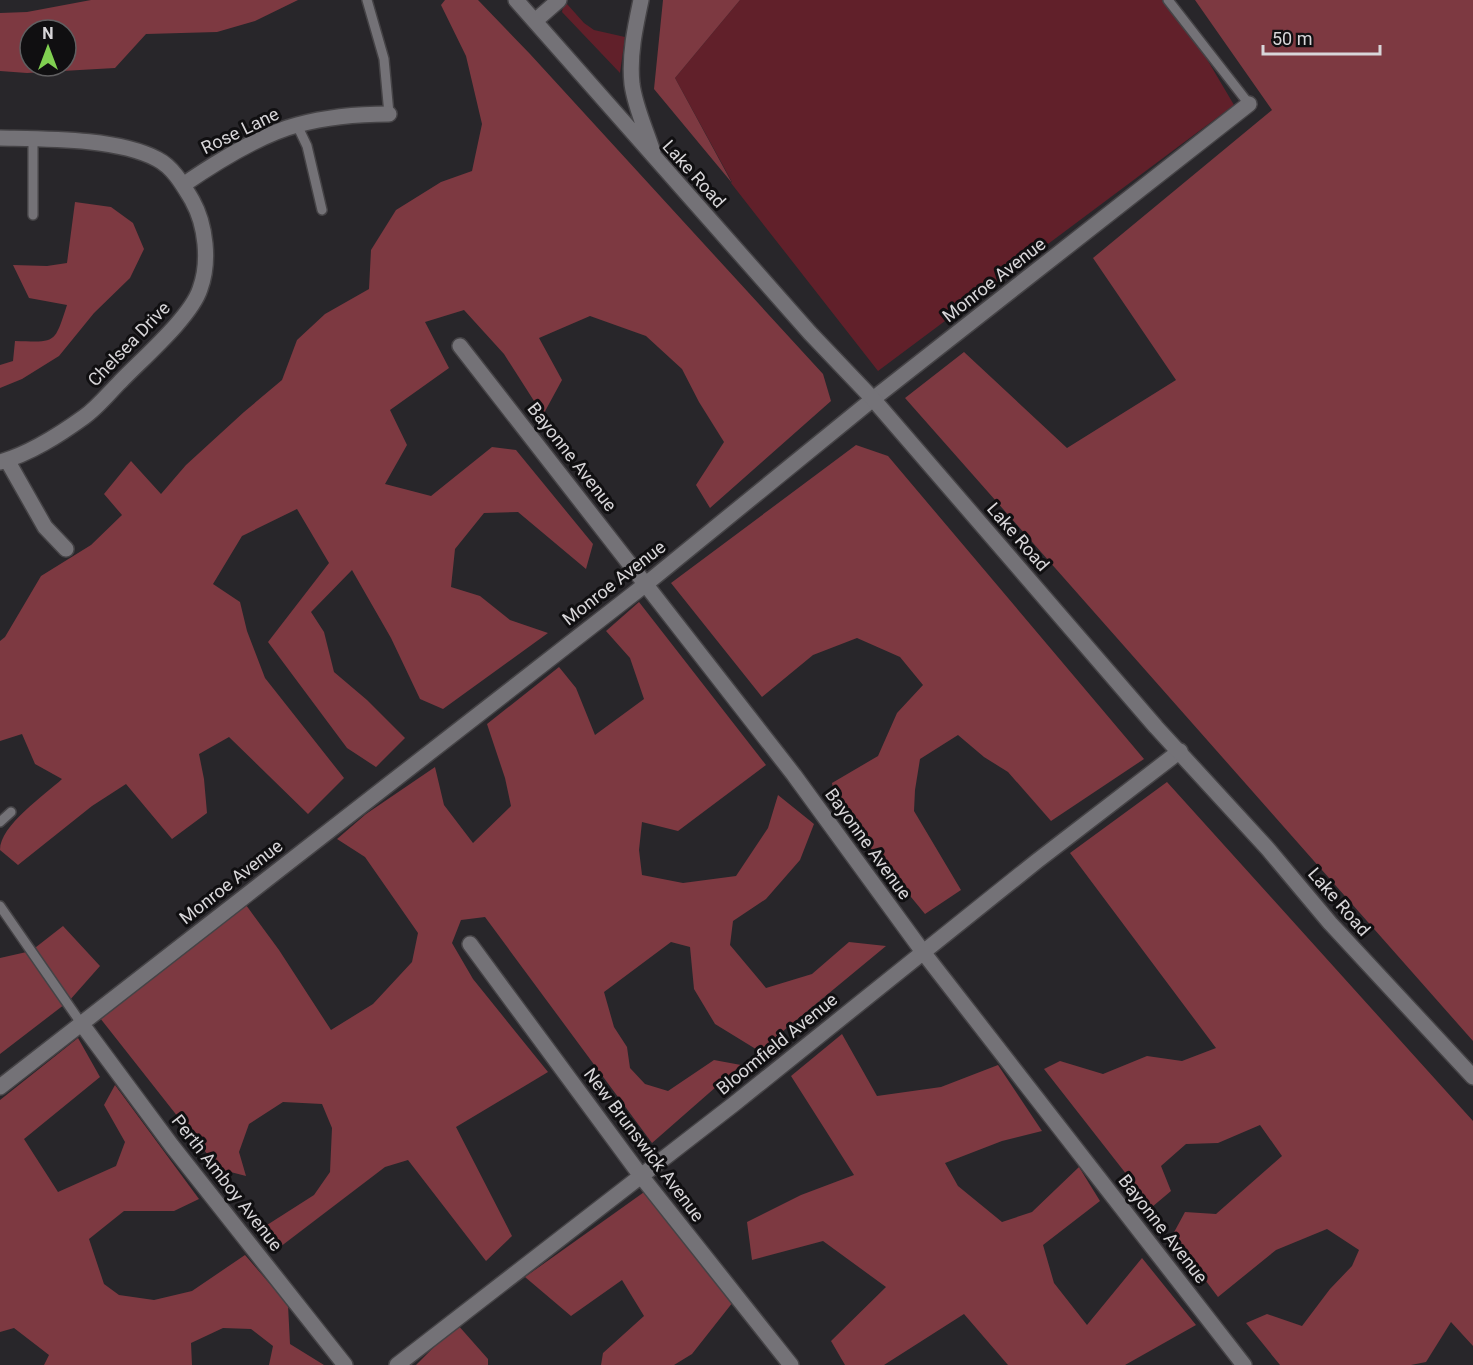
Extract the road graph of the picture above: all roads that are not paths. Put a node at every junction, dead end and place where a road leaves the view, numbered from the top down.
1 (367, 0) edge
2 (560, 0) edge
3 (641, 0) edge
4 (1168, 0) edge
5 (519, 1) edge
6 (535, 21) junction
7 (1249, 104) joint
8 (389, 114) joint
9 (297, 125) junction
10 (0, 138) edge
11 (33, 140) junction
12 (656, 161) junction
13 (183, 185) junction
14 (322, 210) dead end
15 (33, 215) dead end
16 (460, 346) dead end
17 (873, 399) junction
18 (3, 461) edge
19 (66, 549) dead end
20 (646, 584) junction
21 (1180, 752) junction
22 (11, 812) dead end
23 (0, 822) edge
24 (0, 906) edge
25 (470, 944) dead end
26 (923, 952) junction
27 (81, 1023) junction
28 (1473, 1077) edge
29 (0, 1087) edge
30 (641, 1176) junction
31 (345, 1365) edge
32 (397, 1365) edge
33 (791, 1365) edge
34 (1244, 1365) edge

1 - 8 lane
2 - 6 street
3 - 12 street
4 - 7 lane
5 - 6 street, Lake Road
6 - 12 street, Lake Road
7 - 17 street, Monroe Avenue
8 - 9 street, Rose Lane
9 - 13 street, Rose Lane
9 - 14 lane
10 - 11 street, Chelsea Drive
11 - 13 street, Chelsea Drive
11 - 15 lane
12 - 17 street, Lake Road
13 - 18 street, Chelsea Drive
16 - 20 street, Bayonne Avenue
17 - 20 street, Monroe Avenue
17 - 21 street, Lake Road
18 - 19 street
20 - 26 street, Bayonne Avenue
20 - 27 street, Monroe Avenue
21 - 26 street, Bloomfield Avenue
21 - 28 street, Lake Road
22 - 23 lane
24 - 27 lane
25 - 30 street, New Brunswick Avenue
26 - 30 street, Bloomfield Avenue
26 - 34 street, Bayonne Avenue
27 - 29 street, Monroe Avenue
27 - 31 street, Perth Amboy Avenue
30 - 32 street, Bloomfield Avenue
30 - 33 street, New Brunswick Avenue

